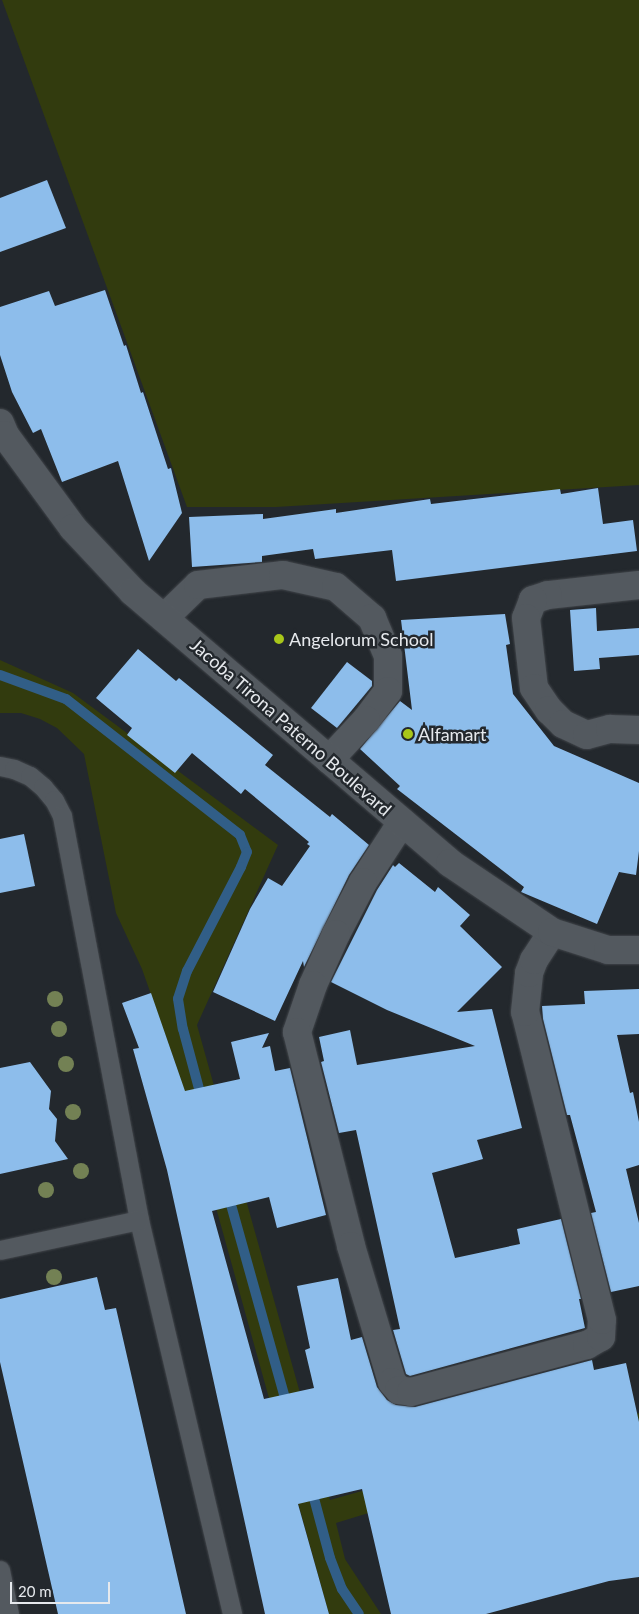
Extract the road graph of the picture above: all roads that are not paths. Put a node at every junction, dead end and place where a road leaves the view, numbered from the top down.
1 (2, 432) edge
2 (639, 585) edge
3 (164, 618) junction
4 (639, 730) edge
5 (329, 760) junction
6 (0, 766) edge
7 (402, 822) junction
8 (552, 932) junction
9 (639, 950) edge
10 (139, 1220) junction
11 (0, 1250) edge
12 (0, 1570) edge
13 (9, 1614) edge
14 (232, 1614) edge

1 - 3 street, Jacoba Tirona Paterno Boulevard
2 - 4 street
3 - 5 street, Jacoba Tirona Paterno Boulevard
3 - 5 street
5 - 7 street, Jacoba Tirona Paterno Boulevard
6 - 10 lane
7 - 8 street, Jacoba Tirona Paterno Boulevard
7 - 8 street
8 - 9 street, Jacoba Tirona Paterno Boulevard
10 - 11 lane
10 - 14 lane
12 - 13 lane

